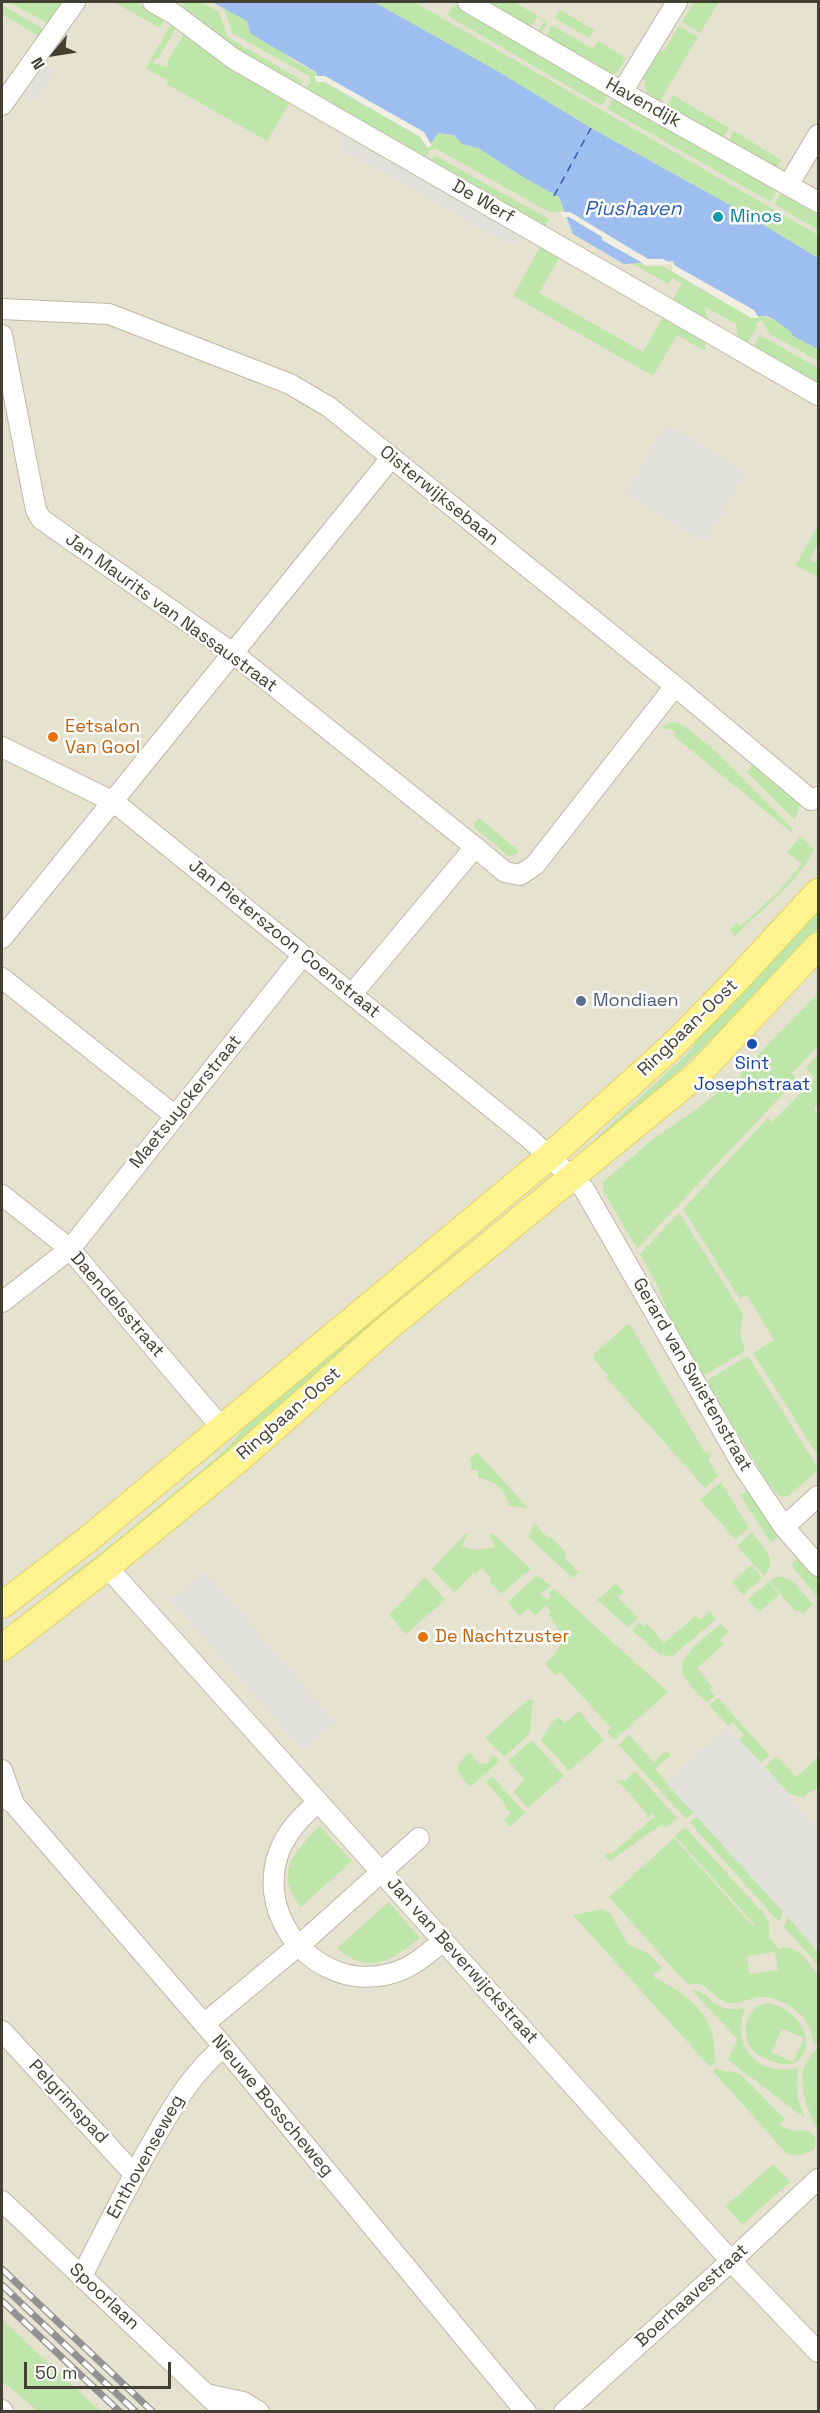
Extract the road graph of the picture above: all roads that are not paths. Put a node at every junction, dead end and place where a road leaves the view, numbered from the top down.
1 (75, 2) edge
2 (153, 2) edge
3 (468, 2) edge
4 (677, 2) edge
5 (622, 92) junction
6 (2, 105) edge
7 (819, 135) edge
8 (789, 184) junction
9 (819, 202) edge
10 (2, 309) edge
11 (2, 335) edge
12 (819, 395) edge
13 (391, 458) junction
14 (234, 654) junction
15 (675, 686) junction
16 (2, 747) edge
17 (819, 797) edge
18 (114, 802) junction
19 (475, 847) junction
20 (819, 892) edge
21 (2, 938) edge
22 (819, 946) edge
23 (303, 955) junction
24 (2, 978) edge
25 (351, 994) junction
26 (174, 1115) junction
27 (550, 1156) junction
28 (574, 1178) junction
29 (2, 1195) edge
30 (70, 1249) junction
31 (2, 1302) edge
32 (221, 1427) junction
33 (819, 1496) edge
34 (784, 1527) junction
35 (819, 1566) edge
36 (108, 1567) junction
37 (2, 1605) edge
38 (2, 1648) edge
39 (2, 1770) edge
40 (8, 1800) edge
41 (318, 1802) junction
42 (419, 1838) dead end
43 (381, 1872) junction
44 (443, 1941) junction
45 (298, 1946) junction
46 (204, 2024) junction
47 (2, 2031) edge
48 (224, 2047) junction
49 (134, 2174) junction
50 (819, 2179) edge
51 (2, 2201) edge
52 (731, 2261) junction
53 (82, 2276) junction
54 (819, 2352) edge
55 (207, 2394) junction
56 (225, 2412) edge
57 (259, 2412) edge
58 (526, 2412) edge
59 (564, 2412) edge

1 - 6 street
2 - 12 street, De Werf
3 - 5 street, Havendijk
4 - 5 street
5 - 8 street, Havendijk
7 - 8 street
8 - 9 street, Havendijk
10 - 13 street, Oisterwijksebaan
11 - 14 street, Jan Maurits van Nassaustraat
13 - 14 street
13 - 15 street, Oisterwijksebaan
14 - 18 street
14 - 19 street, Jan Maurits van Nassaustraat
15 - 17 street, Oisterwijksebaan
15 - 19 street, Jan Maurits van Nassaustraat
16 - 18 street, Jan Pieterszoon Coenstraat
18 - 21 street
18 - 23 street, Jan Pieterszoon Coenstraat
19 - 25 street
20 - 27 main road, Ringbaan-Oost
22 - 28 main road, Ringbaan-Oost
23 - 25 street, Jan Pieterszoon Coenstraat
23 - 26 street, Maetsuyckerstraat
24 - 26 street
25 - 27 street, Jan Pieterszoon Coenstraat
26 - 30 street, Maetsuyckerstraat
27 - 28 street
27 - 32 main road, Ringbaan-Oost
28 - 34 street, Gerard van Swietenstraat
28 - 36 main road, Ringbaan-Oost
29 - 30 street, Daendelsstraat
30 - 31 street, Maetsuyckerstraat
30 - 32 street, Daendelsstraat
32 - 37 main road, Ringbaan-Oost
33 - 34 street
34 - 35 street, Gerard van Swietenstraat
36 - 38 main road, Ringbaan-Oost
36 - 41 street, Jan van Beverwijckstraat
39 - 40 street, Nieuwe Bosscheweg
40 - 46 street, Nieuwe Bosscheweg
41 - 43 street, Jan van Beverwijckstraat
41 - 45 street
42 - 43 street
43 - 44 street, Jan van Beverwijckstraat
43 - 45 street
44 - 45 street
44 - 52 street, Jan van Beverwijckstraat
45 - 46 street
46 - 48 street, Nieuwe Bosscheweg
47 - 49 street, Pelgrimspad
48 - 49 street, Enthovenseweg
48 - 58 street, Nieuwe Bosscheweg
49 - 53 street, Enthovenseweg
50 - 52 street, Boerhaavestraat
51 - 53 street, Spoorlaan
52 - 54 street, Jan van Beverwijckstraat
52 - 59 street, Boerhaavestraat
53 - 55 street, Spoorlaan
55 - 56 street, Spoorlaan
55 - 57 street

